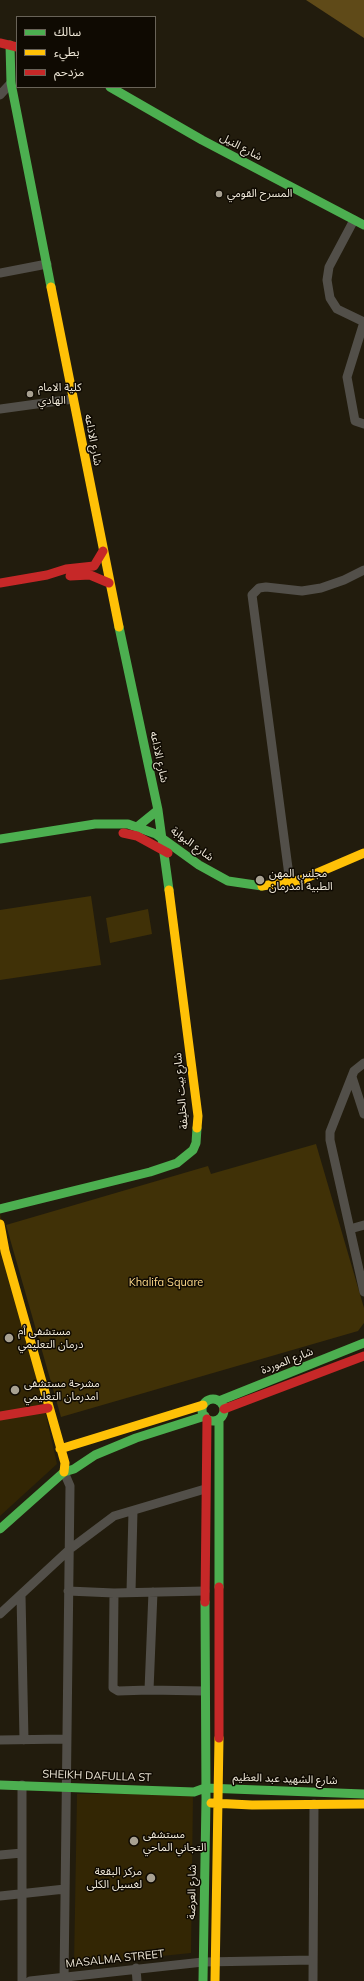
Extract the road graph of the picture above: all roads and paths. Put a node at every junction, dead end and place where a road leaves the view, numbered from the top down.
1 (0, 43) edge
2 (13, 46) edge
3 (11, 84) junction
4 (112, 88) edge
5 (0, 95) edge
6 (354, 220) junction
7 (364, 225) edge
8 (47, 264) junction
9 (0, 274) edge
10 (364, 322) edge
11 (73, 399) junction
12 (0, 410) edge
13 (364, 424) edge
14 (103, 551) junction
15 (364, 570) edge
16 (47, 575) junction
17 (0, 583) edge
18 (109, 583) junction
19 (158, 810) junction
20 (137, 826) junction
21 (163, 838) junction
22 (0, 839) edge
23 (0, 847) edge
24 (164, 851) junction
25 (364, 853) edge
26 (364, 861) edge
27 (290, 883) junction
28 (236, 892) dead end
29 (254, 894) dead end
30 (364, 1063) edge
31 (352, 1077) junction
32 (364, 1114) edge
33 (0, 1210) edge
34 (0, 1224) edge
35 (364, 1225) edge
36 (350, 1229) junction
37 (2, 1241) edge
38 (364, 1292) edge
39 (364, 1343) edge
40 (364, 1356) edge
41 (218, 1400) junction
42 (203, 1405) junction
43 (48, 1408) junction
44 (224, 1409) junction
45 (0, 1416) edge
46 (206, 1417) junction
47 (219, 1419) junction
48 (60, 1449) junction
49 (64, 1472) junction
50 (205, 1476) junction
51 (219, 1477) junction
52 (205, 1489) junction
53 (133, 1511) junction
54 (0, 1529) edge
55 (70, 1549) junction
56 (68, 1591) junction
57 (205, 1591) junction
58 (131, 1592) junction
59 (153, 1592) junction
60 (114, 1593) junction
61 (21, 1595) junction
62 (0, 1614) edge
63 (149, 1690) junction
64 (205, 1691) junction
65 (66, 1739) junction
66 (0, 1740) edge
67 (24, 1740) junction
68 (0, 1785) edge
69 (22, 1785) junction
70 (66, 1786) junction
71 (205, 1788) junction
72 (219, 1789) junction
73 (194, 1792) junction
74 (364, 1794) edge
75 (205, 1803) junction
76 (219, 1804) junction
77 (314, 1804) junction
78 (364, 1804) edge
79 (22, 1853) junction
80 (0, 1855) edge
81 (65, 1889) junction
82 (21, 1894) junction
83 (0, 1896) edge
84 (313, 1960) junction
85 (202, 1962) junction
86 (216, 1962) junction
87 (136, 1968) junction
88 (64, 1979) edge
89 (22, 1981) edge
90 (30, 1981) edge
91 (137, 1981) edge
92 (203, 1981) edge
93 (215, 1981) edge
94 (313, 1981) edge

1 - 2 main road
2 - 3 main road, شارع الاذاعه
3 - 5 street
3 - 8 main road, شارع الاذاعه
4 - 6 main road, شارع النيل
6 - 7 main road, شارع النيل
6 - 10 street
8 - 9 street
8 - 11 main road, شارع الاذاعه
10 - 13 street
11 - 12 street
11 - 14 main road, شارع الاذاعه
14 - 16 main road
14 - 18 main road, شارع الاذاعه
15 - 27 street
16 - 17 main road
16 - 18 main road
18 - 19 main road, شارع الاذاعه
19 - 20 main road
19 - 21 main road, شارع الاذاعه
20 - 21 main road, شارع البوابة
20 - 22 main road, شارع البوابة
21 - 24 main road, شارع بيت الخليفة
21 - 27 main road, شارع البوابة
23 - 24 main road, شارع البوابة
24 - 28 main road, شارع البوابة
24 - 33 main road, شارع بيت الخليفة
25 - 27 main road, شارع البوابة
26 - 29 main road
30 - 31 street
31 - 32 street
31 - 36 street
34 - 37 main road
35 - 36 street
36 - 38 street
37 - 43 main road
39 - 41 main road, شارع الموردة
40 - 44 main road, شارع الموردة
41 - 42 main road
41 - 44 main road
42 - 46 main road
42 - 48 main road
43 - 45 main road
43 - 48 main road
44 - 47 main road
46 - 47 main road
46 - 49 main road
46 - 50 main road, شارع العرضة
47 - 51 main road
48 - 49 main road
49 - 54 main road
49 - 55 street
50 - 51 main road
50 - 52 main road, شارع العرضة
51 - 72 main road
52 - 53 street
52 - 57 main road, شارع العرضة
53 - 55 street
53 - 58 street
55 - 56 street
55 - 61 street
56 - 60 street
56 - 65 street
57 - 59 street
57 - 64 main road, شارع العرضة
58 - 59 street
58 - 60 street
59 - 63 street
60 - 63 street
61 - 62 street
61 - 67 street
63 - 64 street
64 - 71 main road, شارع العرضة
65 - 67 street
65 - 70 street
66 - 67 street
68 - 69 main road, SHEIKH DAFULLA ST
69 - 70 main road, SHEIKH DAFULLA ST
69 - 79 street
70 - 73 main road, SHEIKH DAFULLA ST
70 - 81 street
71 - 72 main road, شارع الشهيد عبد العظيم
71 - 73 main road
71 - 75 main road, شارع العرضة
72 - 74 main road, شارع الشهيد عبد العظيم
72 - 76 main road
73 - 75 main road
75 - 76 main road, شارع الشهيد عبد العظيم
75 - 85 main road, شارع العرضة
76 - 77 main road, شارع الشهيد عبد العظيم
76 - 86 main road
77 - 78 main road, شارع الشهيد عبد العظيم
77 - 84 street
79 - 80 street
79 - 82 street
81 - 82 street
81 - 88 street
82 - 83 street
82 - 89 street
84 - 86 street, MASALMA STREET
84 - 94 street
85 - 86 street, MASALMA STREET
85 - 87 street, MASALMA STREET
85 - 92 main road, شارع العرضة
86 - 93 main road
87 - 88 street, MASALMA STREET
87 - 91 street
88 - 90 street, MASALMA STREET

